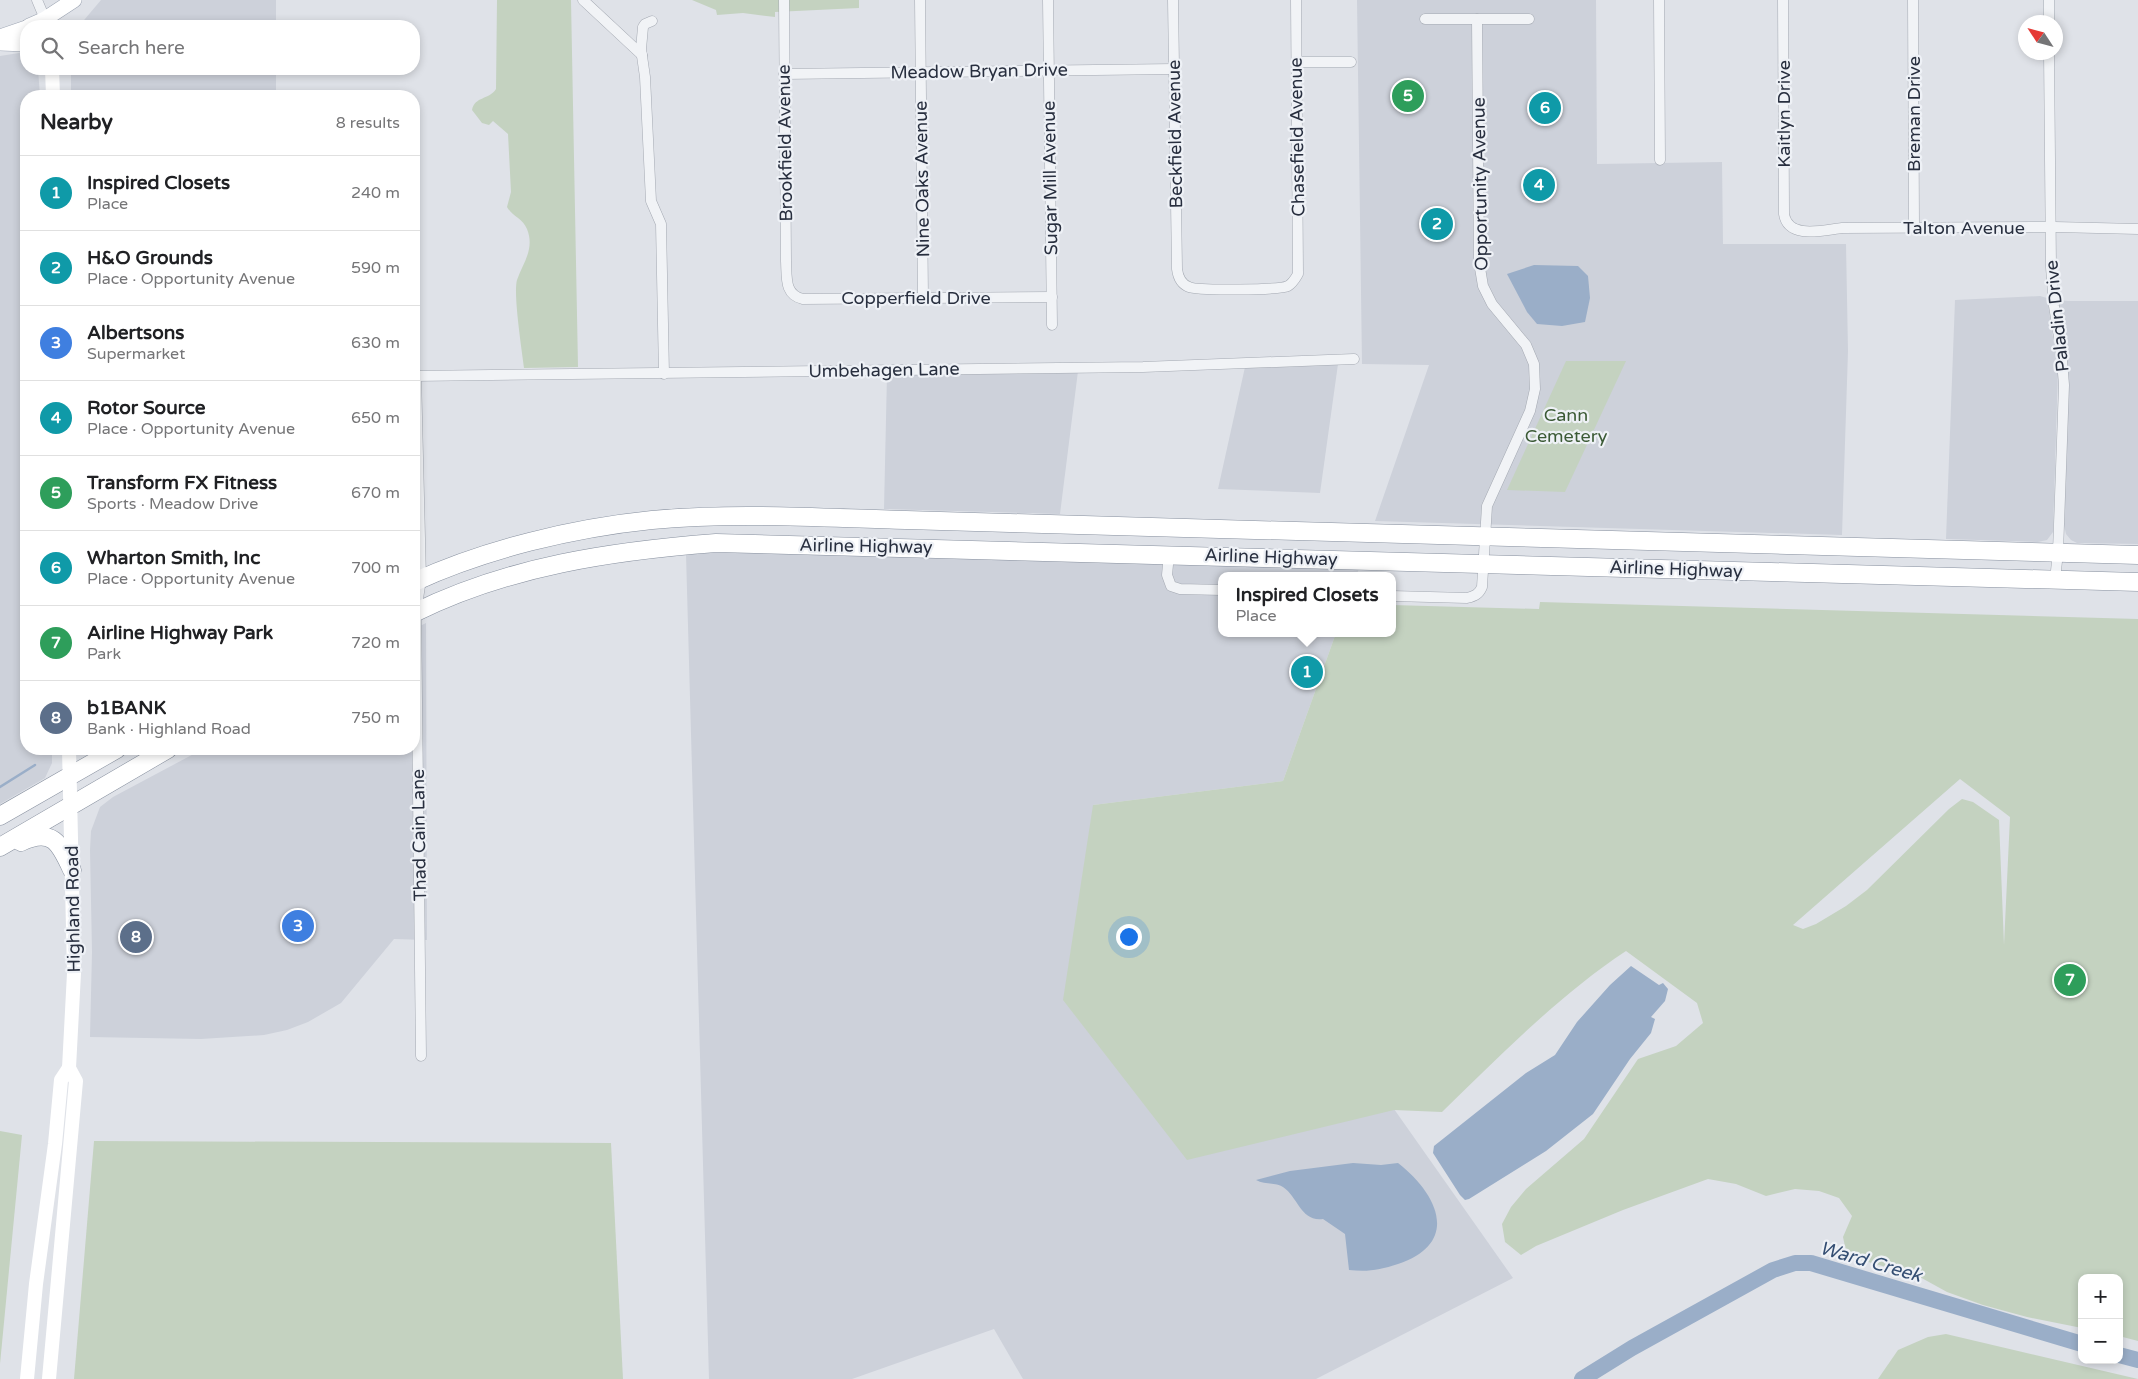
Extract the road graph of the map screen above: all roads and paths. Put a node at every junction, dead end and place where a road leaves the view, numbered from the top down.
1 (37, 0) edge
2 (74, 0) edge
3 (583, 0) edge
4 (784, 0) edge
5 (920, 0) edge
6 (1048, 0) edge
7 (1173, 0) edge
8 (1296, 0) edge
9 (1659, 0) edge
10 (1783, 0) edge
11 (1913, 0) edge
12 (2049, 0) edge
13 (2049, 15) edge
14 (1425, 19) dead end
15 (1477, 19) junction
16 (1529, 19) dead end
17 (46, 20) edge
18 (51, 20) edge
19 (652, 21) dead end
20 (20, 30) edge
21 (0, 37) edge
22 (0, 43) edge
23 (20, 44) edge
24 (642, 55) junction
25 (2049, 60) edge
26 (1296, 62) junction
27 (1351, 62) dead end
28 (1174, 69) junction
29 (1048, 70) junction
30 (921, 71) junction
31 (784, 74) junction
32 (52, 75) edge
33 (53, 90) edge
34 (1660, 160) dead end
35 (1791, 227) joint
36 (2050, 227) junction
37 (1914, 228) junction
38 (2138, 229) edge
39 (1177, 269) joint
40 (787, 286) joint
41 (1052, 297) junction
42 (923, 298) junction
43 (1052, 326) dead end
44 (1354, 359) dead end
45 (664, 374) junction
46 (420, 376) edge
47 (1099, 526) junction
48 (1485, 537) junction
49 (902, 547) junction
50 (1844, 547) junction
51 (2058, 552) junction
52 (1169, 554) junction
53 (2138, 555) edge
54 (1484, 563) junction
55 (1843, 574) junction
56 (420, 579) edge
57 (2055, 580) junction
58 (2138, 582) edge
59 (1218, 590) edge
60 (1396, 596) edge
61 (420, 610) edge
62 (69, 755) edge
63 (107, 755) edge
64 (158, 755) edge
65 (417, 755) edge
66 (70, 776) junction
67 (71, 805) junction
68 (0, 816) edge
69 (0, 848) edge
70 (72, 870) junction
71 (421, 1056) dead end
72 (69, 1068) junction
73 (27, 1379) edge
74 (49, 1379) edge

1 - 17 street
2 - 18 main road
3 - 24 street
4 - 31 street, Brookfield Avenue
5 - 30 street, Nine Oaks Avenue
6 - 29 street, Sugar Mill Avenue
7 - 28 street, Beckfield Avenue
8 - 26 street, Chasefield Avenue
9 - 34 street
10 - 35 street, Kaitlyn Drive
11 - 37 street, Breman Drive
12 - 13 street
14 - 15 street
15 - 16 street
15 - 48 street, Opportunity Avenue
19 - 24 street
20 - 21 main road
22 - 23 main road
24 - 45 street
25 - 36 street, Paladin Drive
26 - 27 street
26 - 39 street, Chasefield Avenue
28 - 29 street, Meadow Bryan Drive
28 - 39 street, Beckfield Avenue
29 - 30 street, Meadow Bryan Drive
29 - 41 street, Sugar Mill Avenue
30 - 31 street, Meadow Bryan Drive
30 - 42 street, Nine Oaks Avenue
31 - 40 street, Brookfield Avenue
32 - 33 main road
35 - 37 street, Talton Avenue
36 - 37 street, Talton Avenue
36 - 38 street, Talton Avenue
36 - 51 street, Paladin Drive
40 - 42 street, Copperfield Drive
41 - 42 street, Copperfield Drive
41 - 43 street, Sugar Mill Avenue
44 - 45 street, Umbehagen Lane
45 - 46 street, Umbehagen Lane
47 - 48 highway, Airline Highway
47 - 49 highway
47 - 56 highway, Airline Highway
48 - 50 highway, Airline Highway
48 - 54 street, Opportunity Avenue
49 - 52 highway, Airline Highway
49 - 61 highway, Airline Highway
50 - 51 highway, Airline Highway
50 - 55 highway
51 - 53 highway, Airline Highway
51 - 57 street, Paladin Drive
52 - 54 highway, Airline Highway
52 - 59 street
54 - 55 highway, Airline Highway
54 - 60 street, Opportunity Avenue
55 - 57 highway, Airline Highway
57 - 58 highway, Airline Highway
62 - 66 main road, Highland Road
63 - 66 highway
64 - 67 highway
65 - 71 street, Thad Cain Lane
66 - 67 main road, Highland Road
66 - 68 highway
67 - 69 highway
67 - 70 main road, Highland Road
69 - 70 highway
70 - 72 main road, Highland Road
72 - 73 main road, Highland Road
72 - 74 main road, Highland Road

